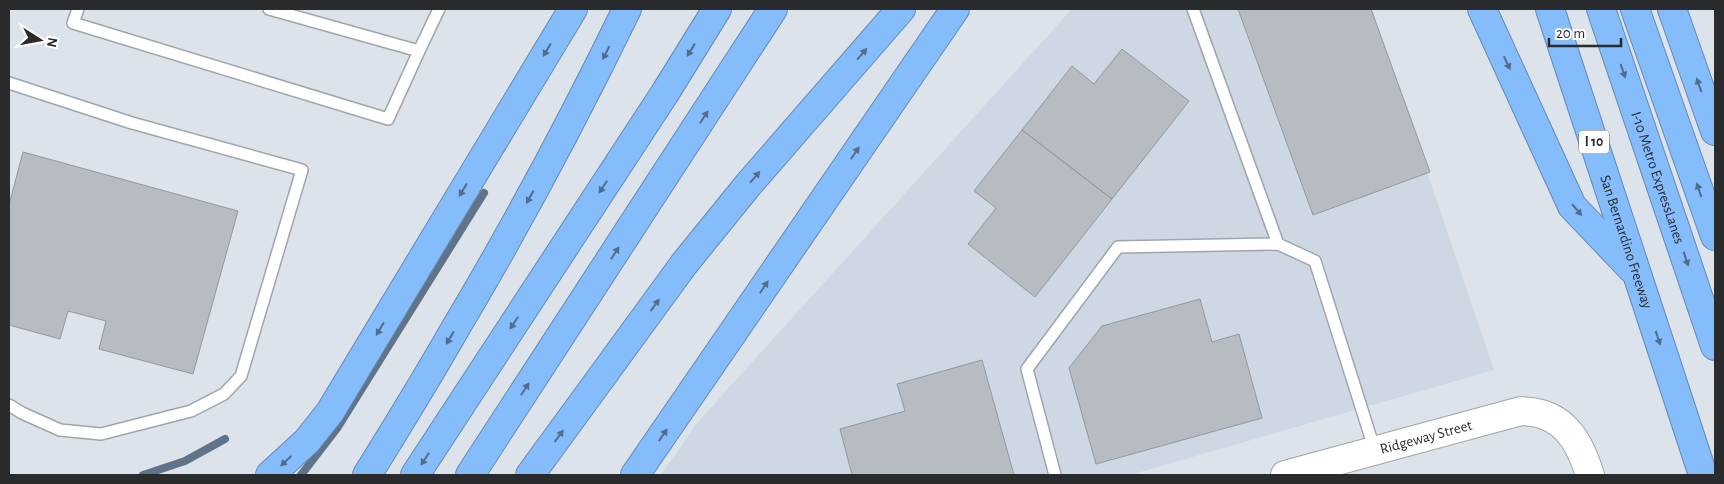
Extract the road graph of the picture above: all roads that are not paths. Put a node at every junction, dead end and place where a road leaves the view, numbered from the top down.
1 (78, 9) edge
2 (268, 9) edge
3 (439, 9) edge
4 (573, 9) edge
5 (627, 9) edge
6 (717, 9) edge
7 (773, 9) edge
8 (901, 9) edge
9 (954, 9) edge
10 (1193, 9) edge
11 (1482, 9) edge
12 (1550, 9) edge
13 (1601, 9) edge
14 (1635, 9) edge
15 (1672, 9) edge
16 (419, 51) junction
17 (9, 83) edge
18 (1715, 131) edge
19 (1715, 236) edge
20 (1278, 244) junction
21 (1637, 275) junction
22 (1715, 346) edge
23 (9, 405) edge
24 (1374, 451) junction
25 (270, 475) edge
26 (367, 475) edge
27 (414, 475) edge
28 (470, 475) edge
29 (530, 475) edge
30 (635, 475) edge
31 (1055, 475) edge
32 (1285, 475) edge
33 (1590, 475) edge
34 (1703, 475) edge

1 - 16 lane
2 - 16 lane
3 - 16 lane
4 -> 25 highway
5 -> 26 highway
6 -> 27 highway
28 -> 7 highway
29 -> 8 highway
30 -> 9 highway
10 - 20 lane
11 -> 21 highway
12 - 21 highway, San Bernardino Freeway / I 10
13 -> 22 highway, I-10 Metro ExpressLanes
19 -> 14 highway
18 -> 15 highway
17 - 23 lane
20 - 24 lane
20 - 31 lane
21 -> 34 highway, San Bernardino Freeway / I 10
24 - 32 street, Ridgeway Street
24 - 33 street, Ridgeway Street

